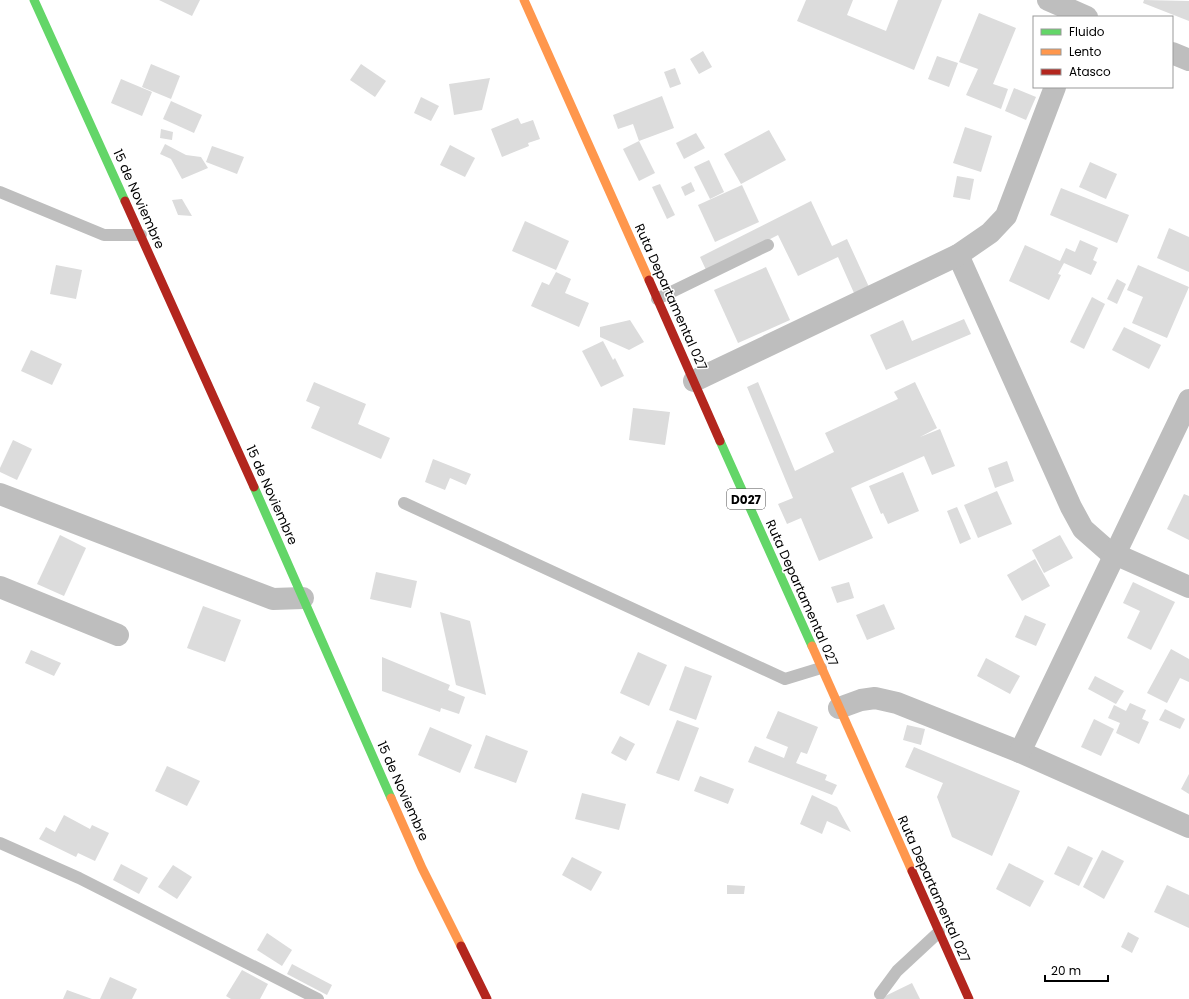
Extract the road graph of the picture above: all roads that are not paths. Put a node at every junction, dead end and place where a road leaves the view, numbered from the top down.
1 (34, 0) edge
2 (524, 0) edge
3 (1048, 0) edge
4 (1085, 12) edge
5 (1173, 53) edge
6 (1189, 60) edge
7 (1055, 88) edge
8 (0, 192) edge
9 (141, 235) junction
10 (768, 245) dead end
11 (958, 255) junction
12 (657, 299) junction
13 (694, 381) junction
14 (1189, 400) edge
15 (0, 494) edge
16 (404, 503) dead end
17 (1116, 555) junction
18 (0, 587) edge
19 (1189, 587) edge
20 (304, 598) junction
21 (118, 635) dead end
22 (821, 668) junction
23 (839, 708) junction
24 (1020, 752) junction
25 (1189, 827) edge
26 (0, 843) edge
27 (939, 932) junction
28 (880, 994) dead end
29 (318, 999) edge
30 (487, 999) edge
31 (969, 999) edge

1 - 9 main road, 15 de Noviembre
2 - 12 main road, Ruta Departamental 027 / D027
3 - 4 street
5 - 6 street
7 - 11 street
8 - 9 lane
9 - 20 main road, 15 de Noviembre
10 - 12 lane
11 - 13 street
11 - 17 street
12 - 13 main road, Ruta Departamental 027 / D027
13 - 22 main road, Ruta Departamental 027 / D027
14 - 17 street
15 - 20 street
16 - 22 lane
17 - 19 street
17 - 24 street
18 - 21 street
20 - 30 main road, 15 de Noviembre
22 - 23 main road, Ruta Departamental 027 / D027
23 - 24 street
23 - 27 main road, Ruta Departamental 027 / D027
24 - 25 street
26 - 29 lane
27 - 28 lane
27 - 31 main road, Ruta Departamental 027 / D027

